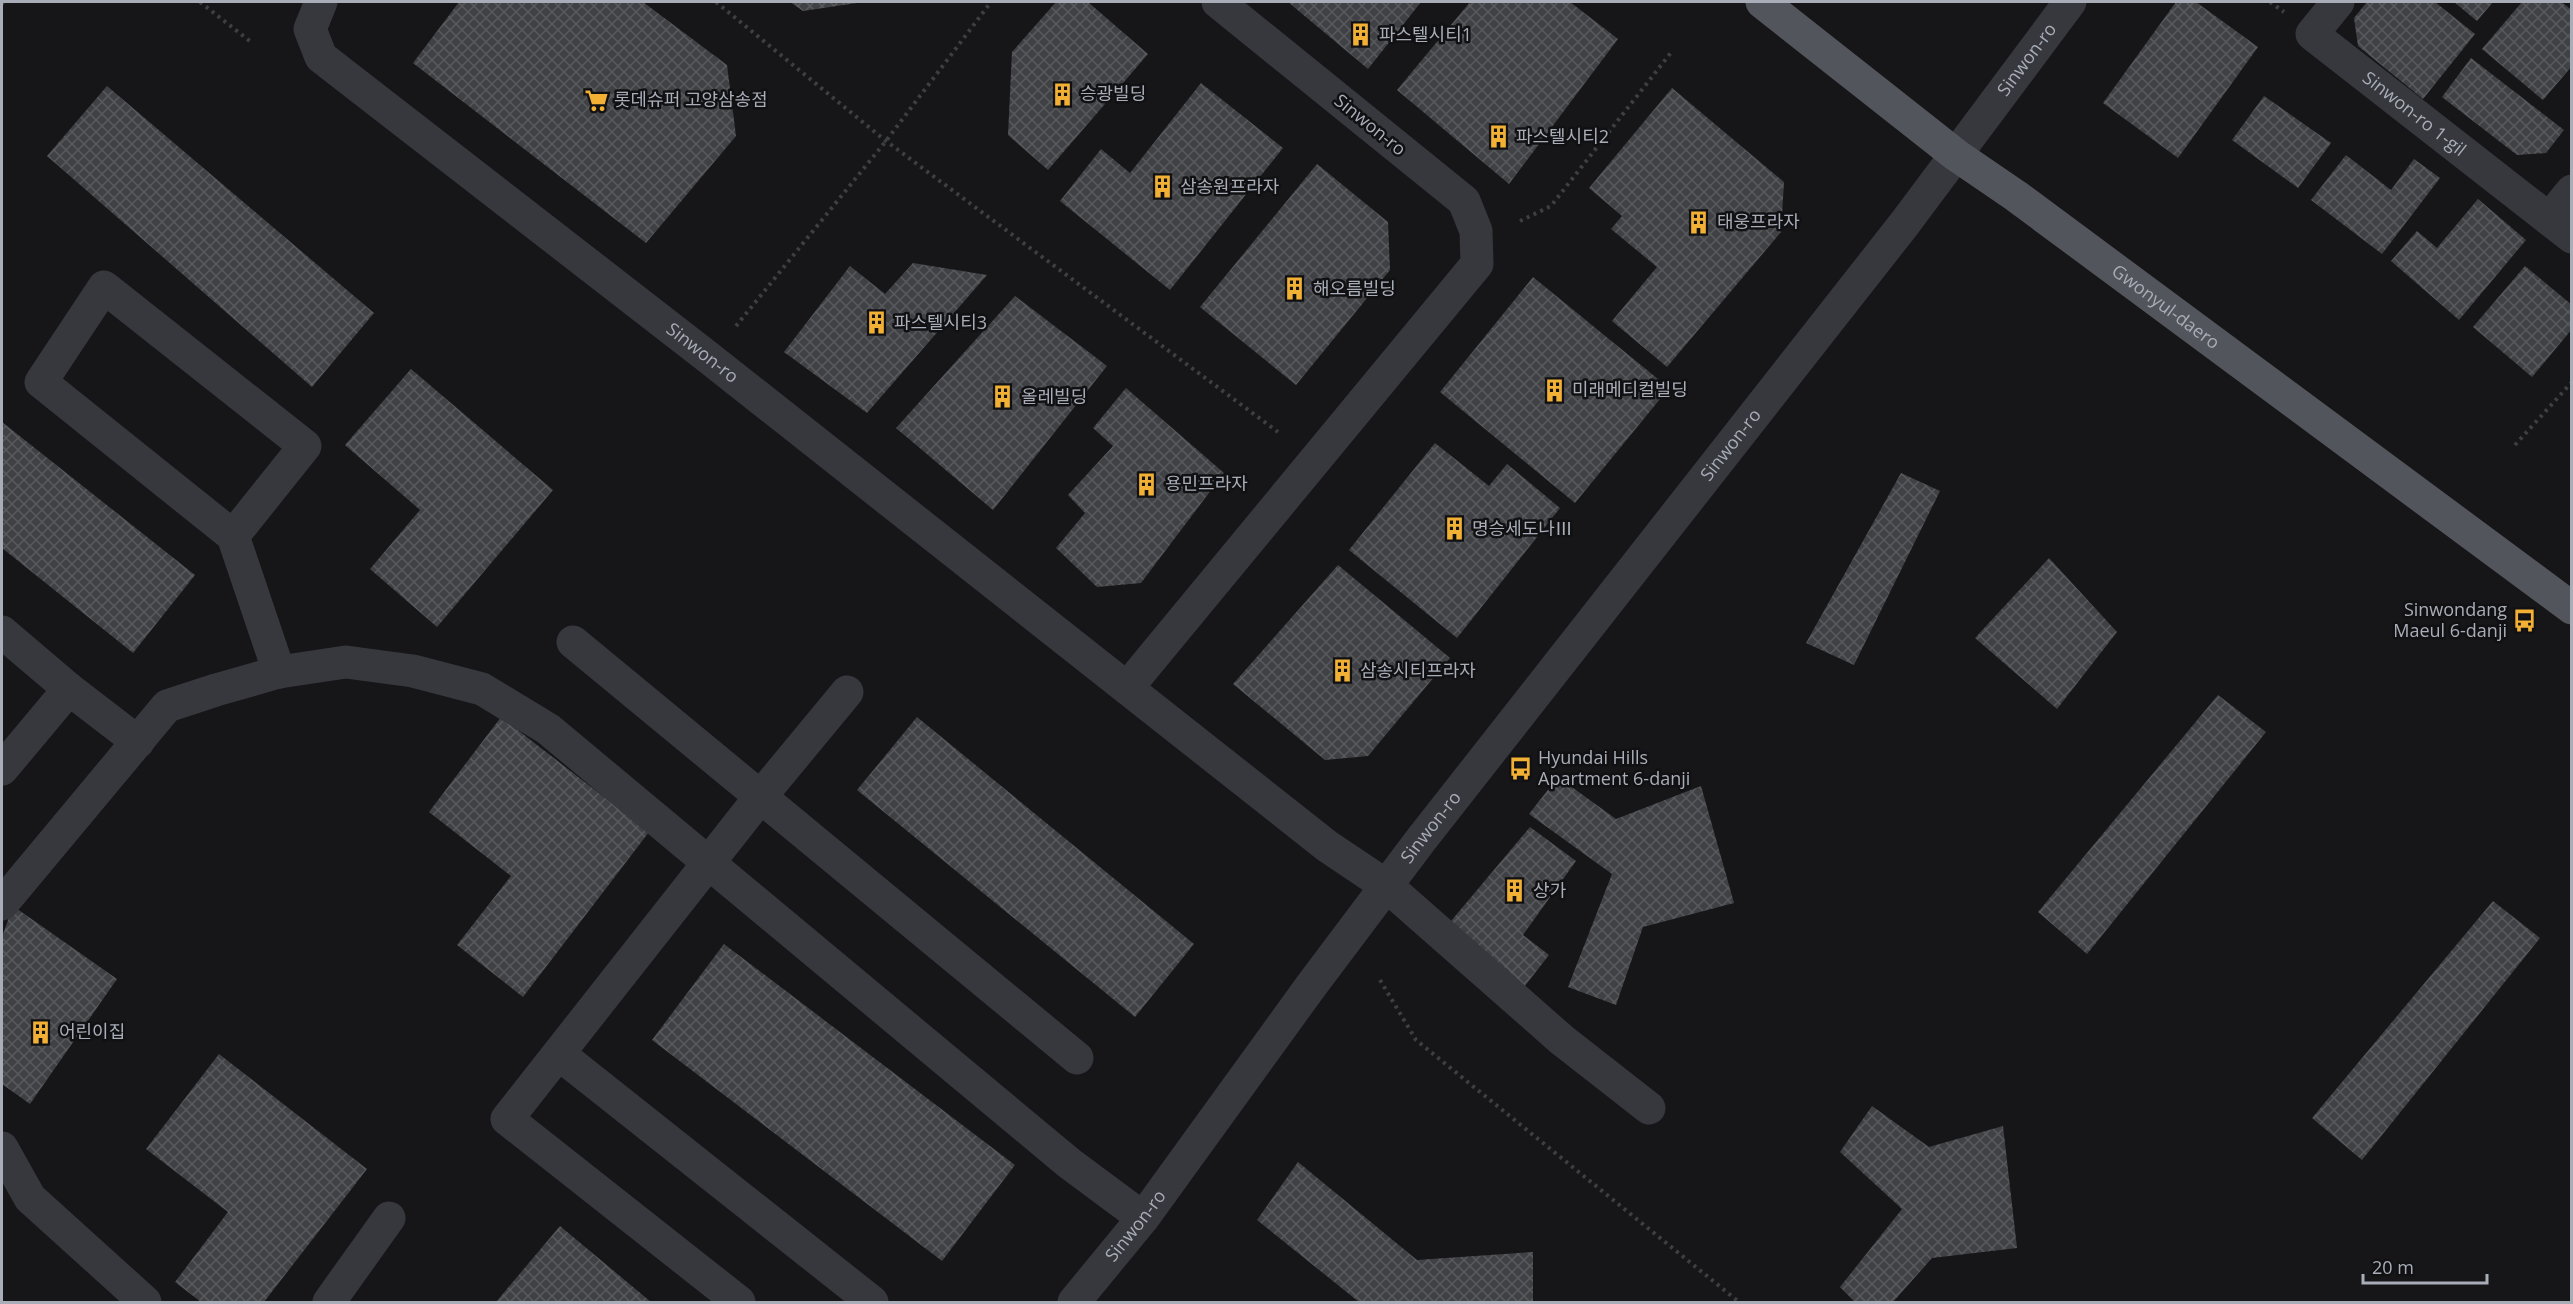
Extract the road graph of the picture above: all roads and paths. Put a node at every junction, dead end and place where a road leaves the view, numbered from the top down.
1 (200, 2) edge
2 (321, 2) edge
3 (716, 2) edge
4 (991, 2) edge
5 (1218, 2) edge
6 (1762, 2) edge
7 (2070, 2) edge
8 (2338, 2) edge
9 (251, 42) dead end
10 (1673, 50) dead end
11 (885, 141) junction
12 (1956, 155) junction
13 (2571, 190) edge
14 (1520, 221) dead end
15 (2560, 228) edge
16 (736, 326) dead end
17 (2571, 382) edge
18 (1278, 432) dead end
19 (2515, 446) dead end
20 (233, 536) junction
21 (2571, 608) edge
22 (2, 632) edge
23 (573, 642) dead end
24 (279, 672) junction
25 (1127, 688) junction
26 (69, 689) junction
27 (847, 692) dead end
28 (138, 742) junction
29 (2, 769) edge
30 (761, 796) junction
31 (709, 865) junction
32 (1388, 887) junction
33 (2, 904) edge
34 (1380, 980) dead end
35 (559, 1054) junction
36 (1077, 1058) dead end
37 (1649, 1108) dead end
38 (2, 1148) edge
39 (389, 1218) dead end
40 (1143, 1218) junction
41 (145, 1302) edge
42 (329, 1302) edge
43 (740, 1302) edge
44 (872, 1302) edge
45 (1074, 1302) edge
46 (1739, 1302) edge

1 - 9 path
2 - 25 street, Sinwon-ro
3 - 11 path
4 - 11 path
5 - 25 street, Sinwon-ro
6 - 12 main road, Gwonyul-daero
7 - 12 street, Sinwon-ro
8 - 15 street, Sinwon-ro 1-gil
10 - 14 path
11 - 16 path
11 - 18 path
12 - 21 main road, Gwonyul-daero
12 - 32 street, Sinwon-ro
13 - 15 street, Sinwon-ro 1-gil
17 - 19 path
20 - 20 street
20 - 24 street
22 - 26 street
23 - 30 street
24 - 28 street
24 - 31 street
25 - 32 street, Sinwon-ro
26 - 28 street
26 - 29 street
27 - 30 street
28 - 33 street
30 - 31 street
30 - 36 street
31 - 35 street
31 - 40 street
32 - 37 street
32 - 40 street, Sinwon-ro
34 - 46 path
35 - 43 street
35 - 44 street
38 - 41 street
39 - 42 street
40 - 45 street, Sinwon-ro

